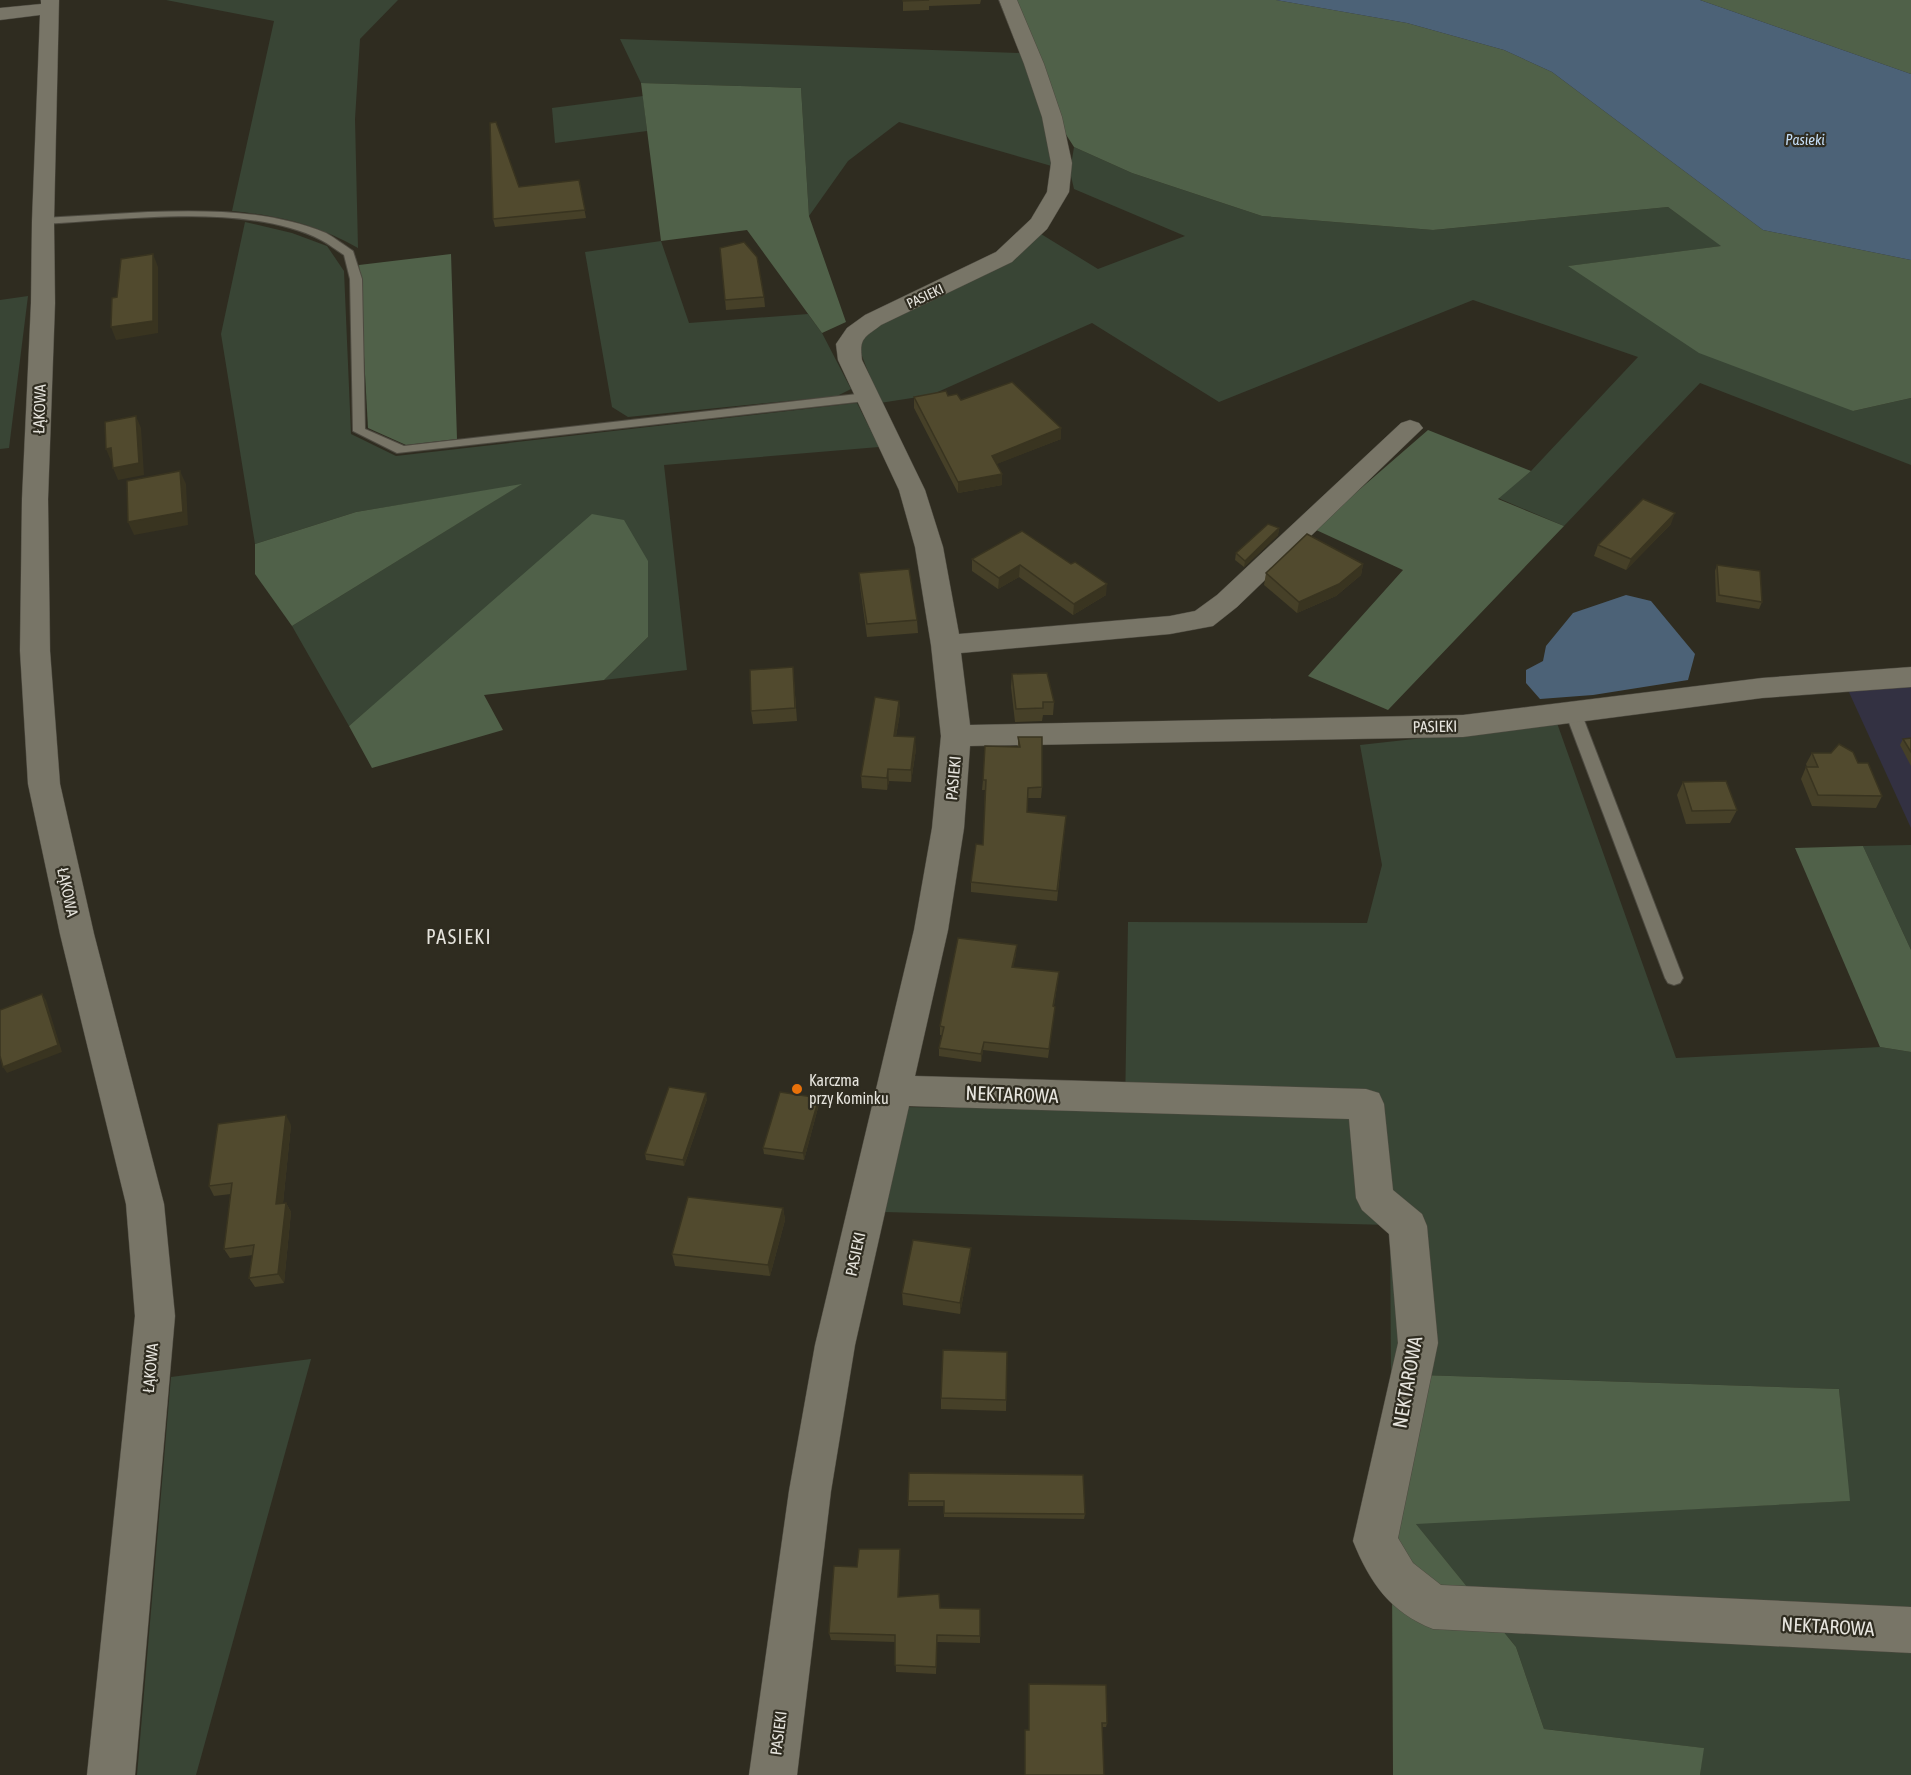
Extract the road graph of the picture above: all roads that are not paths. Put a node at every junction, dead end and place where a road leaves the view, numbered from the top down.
1 (1008, 0) edge
2 (50, 4) edge
3 (0, 14) edge
4 (43, 221) junction
5 (866, 397) junction
6 (1410, 428) dead end
7 (946, 645) junction
8 (1911, 677) edge
9 (1573, 712) junction
10 (956, 736) junction
11 (1674, 978) dead end
12 (893, 1090) junction
13 (1911, 1630) edge
14 (111, 1775) edge
15 (773, 1775) edge

1 - 5 street, PASIEKI
2 - 3 street
2 - 4 street, ŁĄKOWA
4 - 5 lane
4 - 14 street, ŁĄKOWA
5 - 7 street, PASIEKI
6 - 7 street
7 - 10 street, PASIEKI
8 - 9 street, PASIEKI
9 - 10 street, PASIEKI
9 - 11 lane
10 - 12 street, PASIEKI
12 - 13 street, NEKTAROWA
12 - 15 street, PASIEKI

